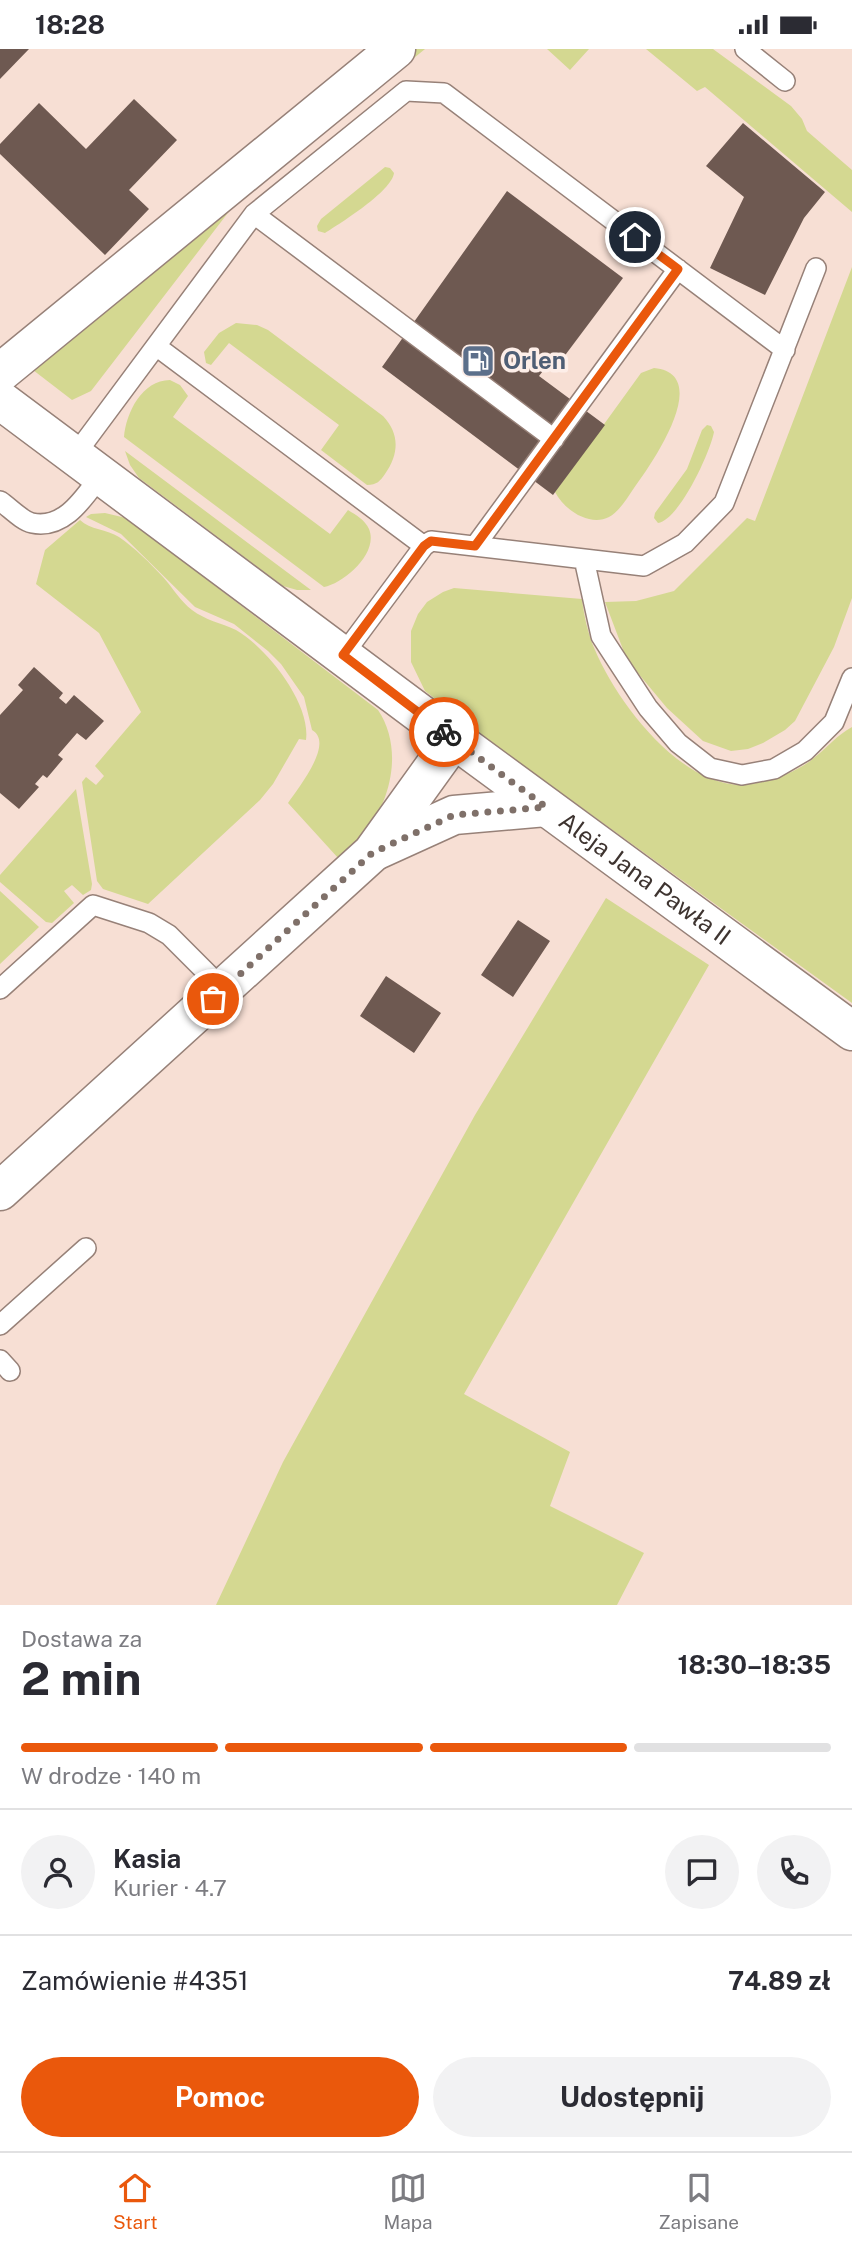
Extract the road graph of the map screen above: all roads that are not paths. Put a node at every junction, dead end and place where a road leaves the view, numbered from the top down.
1 (396, 49) edge
2 (745, 49) edge
3 (785, 81) dead end
4 (254, 214) junction
5 (816, 268) dead end
6 (678, 269) junction
7 (156, 346) junction
8 (785, 350) junction
9 (0, 373) edge
10 (0, 400) edge
11 (554, 439) junction
12 (88, 465) junction
13 (0, 501) edge
14 (424, 546) junction
15 (475, 546) junction
16 (584, 559) junction
17 (343, 655) junction
18 (852, 678) edge
19 (454, 740) junction
20 (546, 807) junction
21 (372, 853) junction
22 (0, 989) edge
23 (223, 989) junction
24 (852, 1031) edge
25 (0, 1191) edge
26 (86, 1248) dead end
27 (0, 1325) edge

1 - 9 street
2 - 3 lane
4 - 6 lane
4 - 7 lane
4 - 11 lane
5 - 8 lane
6 - 8 lane
6 - 11 lane
7 - 12 lane
7 - 14 lane
8 - 16 lane
10 - 12 street, Aleja Jana Pawła II
11 - 15 lane
12 - 13 lane
12 - 17 street, Aleja Jana Pawła II
14 - 15 lane
14 - 17 lane
15 - 16 lane
16 - 18 lane
17 - 19 street, Aleja Jana Pawła II
19 - 20 street, Aleja Jana Pawła II
19 - 21 street
20 - 21 street
20 - 24 street, Aleja Jana Pawła II
21 - 23 street
22 - 23 lane
23 - 25 street
26 - 27 lane

